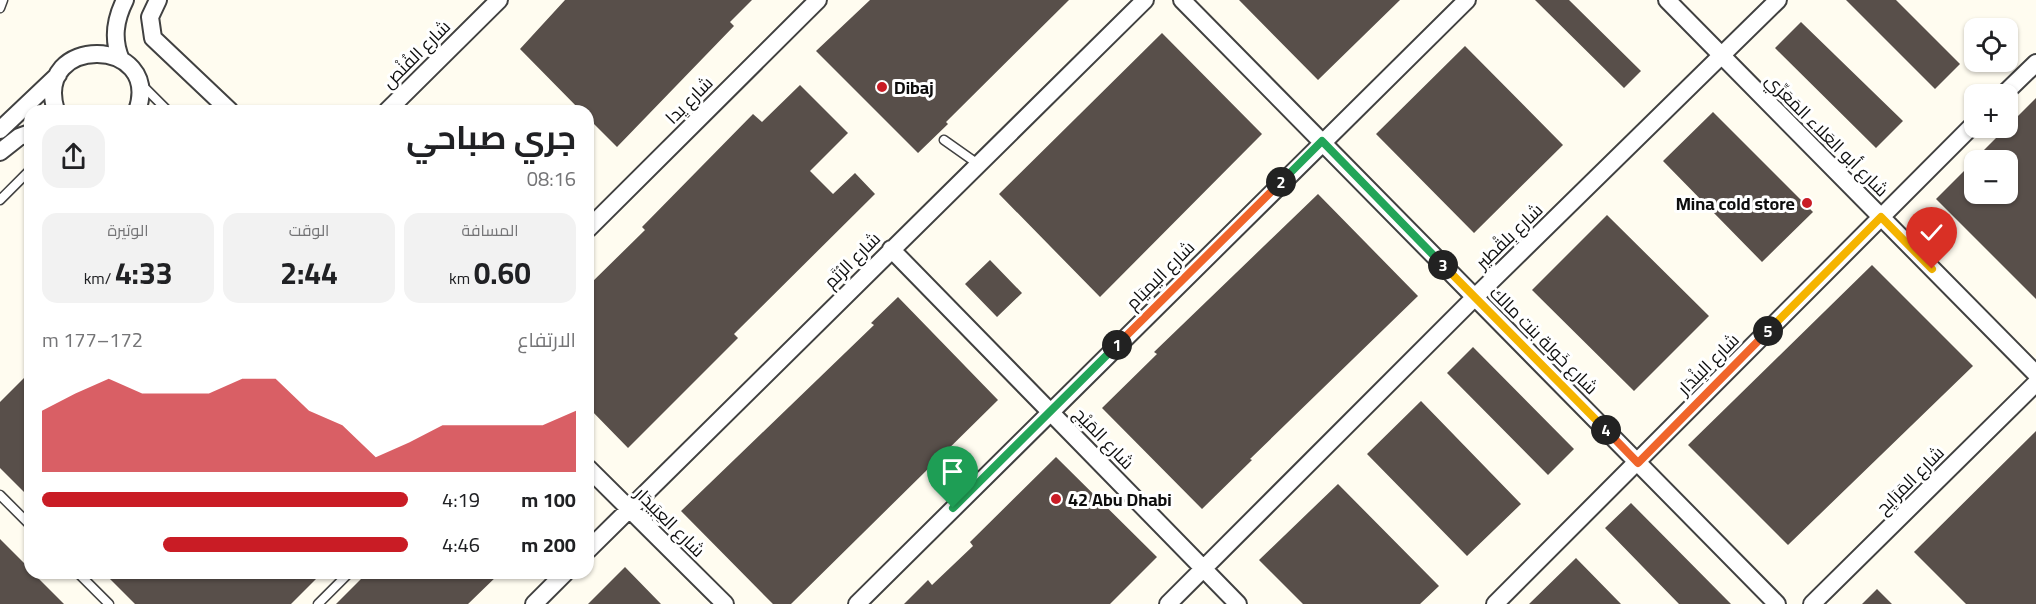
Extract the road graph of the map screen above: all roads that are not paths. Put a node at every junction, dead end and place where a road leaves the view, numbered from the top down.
1 (3, 0) edge
2 (125, 0) edge
3 (158, 0) edge
4 (499, 0) edge
5 (818, 0) edge
6 (1145, 0) edge
7 (1182, 0) edge
8 (1467, 0) edge
9 (1667, 0) edge
10 (1778, 0) edge
11 (0, 8) edge
12 (115, 31) junction
13 (91, 53) junction
14 (1722, 56) junction
15 (121, 60) junction
16 (2036, 63) edge
17 (58, 75) junction
18 (137, 80) junction
19 (2014, 84) edge
20 (26, 105) edge
21 (55, 105) edge
22 (138, 105) edge
23 (162, 105) edge
24 (224, 105) edge
25 (393, 105) edge
26 (24, 107) edge
27 (0, 130) edge
28 (1964, 134) edge
29 (24, 135) edge
30 (944, 140) dead end
31 (1322, 141) junction
32 (0, 152) edge
33 (978, 164) junction
34 (24, 176) edge
35 (0, 200) edge
36 (1881, 217) junction
37 (594, 222) edge
38 (891, 249) junction
39 (1474, 297) junction
40 (2036, 374) edge
41 (2036, 383) edge
42 (1050, 412) junction
43 (1638, 463) junction
44 (594, 474) edge
45 (0, 495) edge
46 (629, 509) junction
47 (24, 519) edge
48 (594, 544) edge
49 (1203, 569) junction
50 (84, 579) edge
51 (343, 579) edge
52 (559, 579) edge
53 (109, 604) edge
54 (318, 604) edge
55 (534, 604) edge
56 (725, 604) edge
57 (857, 604) edge
58 (1168, 604) edge
59 (1238, 604) edge
60 (1495, 604) edge
61 (1777, 604) edge
62 (1812, 604) edge

1 - 11 lane
2 - 12 street
3 - 24 street
4 - 25 street, شارع الفُنْص
5 - 37 street, شارع يِدا
6 - 33 street, شارع الرُتَم
7 - 31 street, شارع خَولة بنت مالك
8 - 31 street, شارع اليميَام
9 - 14 street, شارع أبو العَلاء المَعَرِّي
10 - 14 street, شارع بِلقْطير
12 - 13 street
12 - 15 street
13 - 15 street
13 - 17 street
14 - 36 street, شارع أبو العَلاء المَعَرِّي
14 - 39 street, شارع بِلقْطير
15 - 18 street
16 - 19 street
17 - 20 street
17 - 21 street
18 - 22 street
18 - 23 lane
26 - 27 street
28 - 36 street, شارع البِنْدَار
29 - 32 street
30 - 33 lane
31 - 39 street, شارع خَولة بنت مالك
31 - 42 street, شارع اليميَام
33 - 38 street, شارع الرُتَم
34 - 35 lane
36 - 40 street, شارع أبو العَلاء المَعَرِّي
36 - 43 street, شارع البِنْدَار
38 - 42 street, شارع المَيْج
38 - 46 street, شارع الرُتَم
39 - 43 street, شارع خَولة بنت مالك
39 - 49 street, شارع بِلقْطير
41 - 62 street, شارع المَرَايِح
42 - 49 street, شارع المَيْج
42 - 57 street, شارع اليميَام
43 - 60 street, شارع البِنْدَار
43 - 61 street, شارع خَولة بنت مالك
44 - 46 street, شارع العِبَيدَار
45 - 47 lane
46 - 48 street, شارع الرُتَم
46 - 56 street, شارع العِبَيدَار
49 - 58 street, شارع بِلقْطير
49 - 59 street, شارع المَيْج
50 - 53 lane
51 - 54 lane
52 - 55 street

